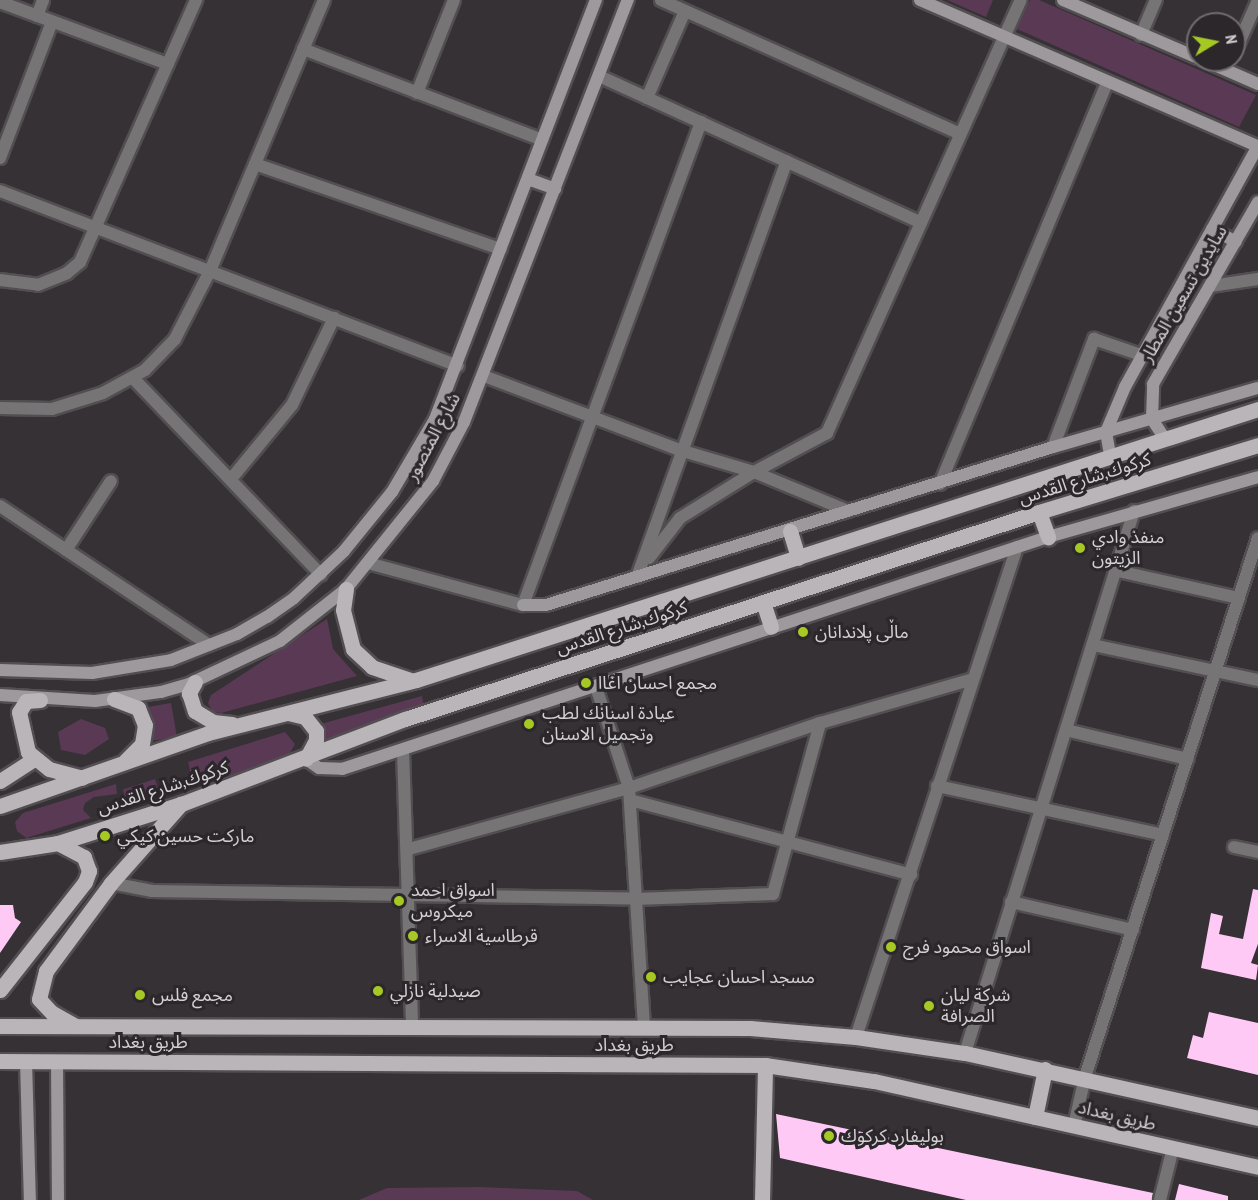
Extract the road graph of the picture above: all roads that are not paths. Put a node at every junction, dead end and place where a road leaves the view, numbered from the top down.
1 (43, 0) edge
2 (196, 0) edge
3 (324, 0) edge
4 (454, 0) edge
5 (596, 0) edge
6 (628, 0) edge
7 (661, 0) edge
8 (920, 0) edge
9 (1021, 0) edge
10 (1063, 0) edge
11 (1156, 0) edge
12 (1258, 0) edge
13 (0, 2) edge
14 (685, 11) junction
15 (38, 16) junction
16 (52, 22) junction
17 (1246, 27) edge
18 (1141, 35) junction
19 (1003, 39) junction
20 (303, 49) junction
21 (1186, 53) edge
22 (168, 64) junction
23 (1240, 72) edge
24 (599, 76) junction
25 (1107, 83) junction
26 (1258, 84) edge
27 (417, 93) junction
28 (647, 98) junction
29 (700, 122) junction
30 (960, 134) junction
31 (542, 140) junction
32 (0, 158) edge
33 (786, 161) junction
34 (255, 164) junction
35 (528, 179) junction
36 (555, 189) junction
37 (0, 191) edge
38 (1258, 202) edge
39 (921, 223) junction
40 (97, 228) junction
41 (1212, 229) junction
42 (1236, 242) junction
43 (501, 249) junction
44 (210, 271) junction
45 (1258, 279) edge
46 (0, 280) edge
47 (1211, 286) junction
48 (334, 318) junction
49 (1141, 356) junction
50 (458, 366) junction
51 (484, 376) junction
52 (133, 378) junction
53 (1258, 388) edge
54 (0, 408) edge
55 (1258, 409) edge
56 (592, 416) junction
57 (1152, 419) junction
58 (1106, 432) junction
59 (1165, 439) junction
60 (1258, 445) edge
61 (1053, 447) junction
62 (683, 451) junction
63 (1110, 455) junction
64 (754, 472) junction
65 (1258, 477) edge
66 (231, 479) junction
67 (111, 481) dead end
68 (940, 484) junction
69 (0, 506) edge
70 (848, 511) junction
71 (1134, 511) junction
72 (1039, 512) junction
73 (790, 531) junction
74 (1048, 537) junction
75 (1258, 538) edge
76 (1017, 547) junction
77 (66, 550) junction
78 (798, 558) junction
79 (368, 563) junction
80 (1118, 571) junction
81 (321, 575) junction
82 (637, 577) junction
83 (346, 589) junction
84 (1239, 598) junction
85 (763, 602) junction
86 (524, 605) junction
87 (771, 627) junction
88 (209, 645) junction
89 (1093, 645) junction
90 (0, 670) edge
91 (1216, 670) junction
92 (970, 680) junction
93 (1258, 680) edge
94 (416, 681) junction
95 (195, 682) junction
96 (596, 687) junction
97 (0, 695) edge
98 (114, 699) junction
99 (40, 700) junction
100 (287, 712) junction
101 (820, 723) junction
102 (238, 724) junction
103 (1066, 730) junction
104 (403, 751) junction
105 (34, 759) junction
106 (306, 759) junction
107 (1188, 759) junction
108 (120, 765) junction
109 (85, 778) junction
110 (0, 781) edge
111 (937, 786) junction
112 (629, 794) junction
113 (181, 804) junction
114 (0, 806) edge
115 (1041, 808) junction
116 (1163, 835) junction
117 (58, 843) junction
118 (787, 843) junction
119 (1234, 847) dead end
120 (409, 849) junction
121 (0, 852) edge
122 (1258, 852) edge
123 (911, 875) junction
124 (111, 883) junction
125 (409, 893) junction
126 (634, 899) junction
127 (1011, 902) junction
128 (1133, 930) junction
129 (0, 990) edge
130 (412, 1025) junction
131 (0, 1026) edge
132 (76, 1026) junction
133 (644, 1026) junction
134 (856, 1037) junction
135 (965, 1053) junction
136 (0, 1061) edge
137 (26, 1061) junction
138 (57, 1061) junction
139 (765, 1065) junction
140 (1045, 1069) junction
141 (1085, 1077) junction
142 (1035, 1117) junction
143 (1258, 1118) edge
144 (1074, 1126) junction
145 (1173, 1148) junction
146 (1258, 1167) edge
147 (30, 1200) edge
148 (58, 1200) edge
149 (762, 1200) edge
150 (1160, 1200) edge

1 - 15 street
2 - 22 street
3 - 20 street
4 - 27 street
5 - 31 street, شارع المنصور
6 - 24 street, شارع المنصور
7 - 14 street
8 - 19 street
9 - 19 street
10 - 18 street
11 - 18 street
12 - 17 street
13 - 15 street
14 - 28 street
14 - 30 street
15 - 16 street
16 - 22 street
16 - 32 street
18 - 21 street
19 - 25 street
19 - 30 street
20 - 27 street
20 - 34 street
22 - 40 street
23 - 26 street
24 - 28 street
24 - 36 street, شارع المنصور
25 - 41 street
25 - 68 street
27 - 31 street
28 - 29 street
29 - 33 street
29 - 56 street
30 - 39 street
31 - 35 street, شارع المنصور
33 - 39 street
33 - 62 street
34 - 43 street
34 - 44 street
35 - 36 street
35 - 43 street, شارع المنصور
36 - 51 street, شارع المنصور
37 - 40 street
38 - 42 street, سايدين تسعين المطار
39 - 64 street
40 - 44 street
40 - 46 street
41 - 42 street
41 - 49 street
42 - 47 street, سايدين تسعين المطار
43 - 50 street, شارع المنصور
44 - 48 street
44 - 52 street
45 - 47 street
47 - 57 street, سايدين تسعين المطار
48 - 50 street
48 - 66 street
49 - 58 street
49 - 61 street
50 - 81 street, شارع المنصور
51 - 56 street
51 - 79 street, شارع المنصور
52 - 54 street
52 - 66 street
53 - 57 street
55 - 59 main road, كركوك,شارع القدس
56 - 62 street
56 - 86 street
57 - 58 street
57 - 59 street
58 - 61 street
58 - 63 street
59 - 63 main road, كركوك,شارع القدس
60 - 72 main road, كركوك,شارع القدس
61 - 68 street
62 - 64 street
62 - 82 street
63 - 78 main road, كركوك,شارع القدس
64 - 70 street
64 - 82 street
65 - 71 street
66 - 81 street
67 - 77 street
68 - 70 street
69 - 77 street
70 - 73 street
71 - 74 street
71 - 80 street
72 - 74 main road
72 - 85 main road, كركوك,شارع القدس
73 - 78 main road
73 - 82 street
74 - 76 street
75 - 84 street
76 - 87 street
76 - 92 street
77 - 88 street
78 - 94 main road, كركوك,شارع القدس
79 - 83 street, شارع المنصور
79 - 86 street
80 - 84 street
80 - 89 street
81 - 88 street, شارع المنصور
82 - 86 street
83 - 94 main road
83 - 95 street, شارع المنصور
84 - 91 street
85 - 87 main road
85 - 106 main road, كركوك,شارع القدس
87 - 96 street
88 - 90 street, شارع المنصور
89 - 91 street
89 - 103 street
91 - 93 street
91 - 107 street
92 - 101 street
92 - 111 street
94 - 100 main road, كركوك,شارع القدس
95 - 98 street, شارع المنصور
95 - 102 main road
96 - 104 street
96 - 112 street
97 - 99 street, شارع المنصور
98 - 99 street, شارع المنصور
98 - 108 main road
99 - 105 main road
100 - 102 main road, كركوك,شارع القدس
100 - 106 main road
101 - 112 street
101 - 118 street
102 - 108 main road, كركوك,شارع القدس
103 - 107 street
103 - 115 street
104 - 106 street
104 - 120 street
105 - 109 main road
105 - 110 main road
106 - 113 main road, كركوك,شارع القدس
107 - 116 street
108 - 109 main road, كركوك,شارع القدس
109 - 114 main road, كركوك,شارع القدس
111 - 115 street
111 - 123 street
112 - 118 street
112 - 120 street
112 - 126 street
113 - 117 main road, كركوك,شارع القدس
113 - 124 main road
115 - 116 street
115 - 127 street
116 - 128 street
117 - 121 main road, كركوك,شارع القدس
117 - 129 main road
118 - 123 street
118 - 126 street
119 - 122 street
120 - 125 street
123 - 134 street
124 - 125 street
124 - 132 main road
125 - 126 street
125 - 130 street
126 - 133 street
127 - 128 street
127 - 135 street
128 - 141 street
130 - 132 main road, طريق بغداد
130 - 133 main road, طريق بغداد
131 - 132 main road, طريق بغداد
133 - 134 main road, طريق بغداد
134 - 135 main road, طريق بغداد
135 - 140 main road, طريق بغداد
136 - 137 main road, طريق بغداد
137 - 138 main road, طريق بغداد
137 - 147 street
138 - 139 main road, طريق بغداد
138 - 148 street
139 - 142 main road, طريق بغداد
139 - 149 main road
140 - 141 main road, طريق بغداد
140 - 142 main road
141 - 143 main road, طريق بغداد
141 - 144 street
142 - 144 main road, طريق بغداد
144 - 145 main road, طريق بغداد
145 - 146 main road, طريق بغداد
145 - 150 street

